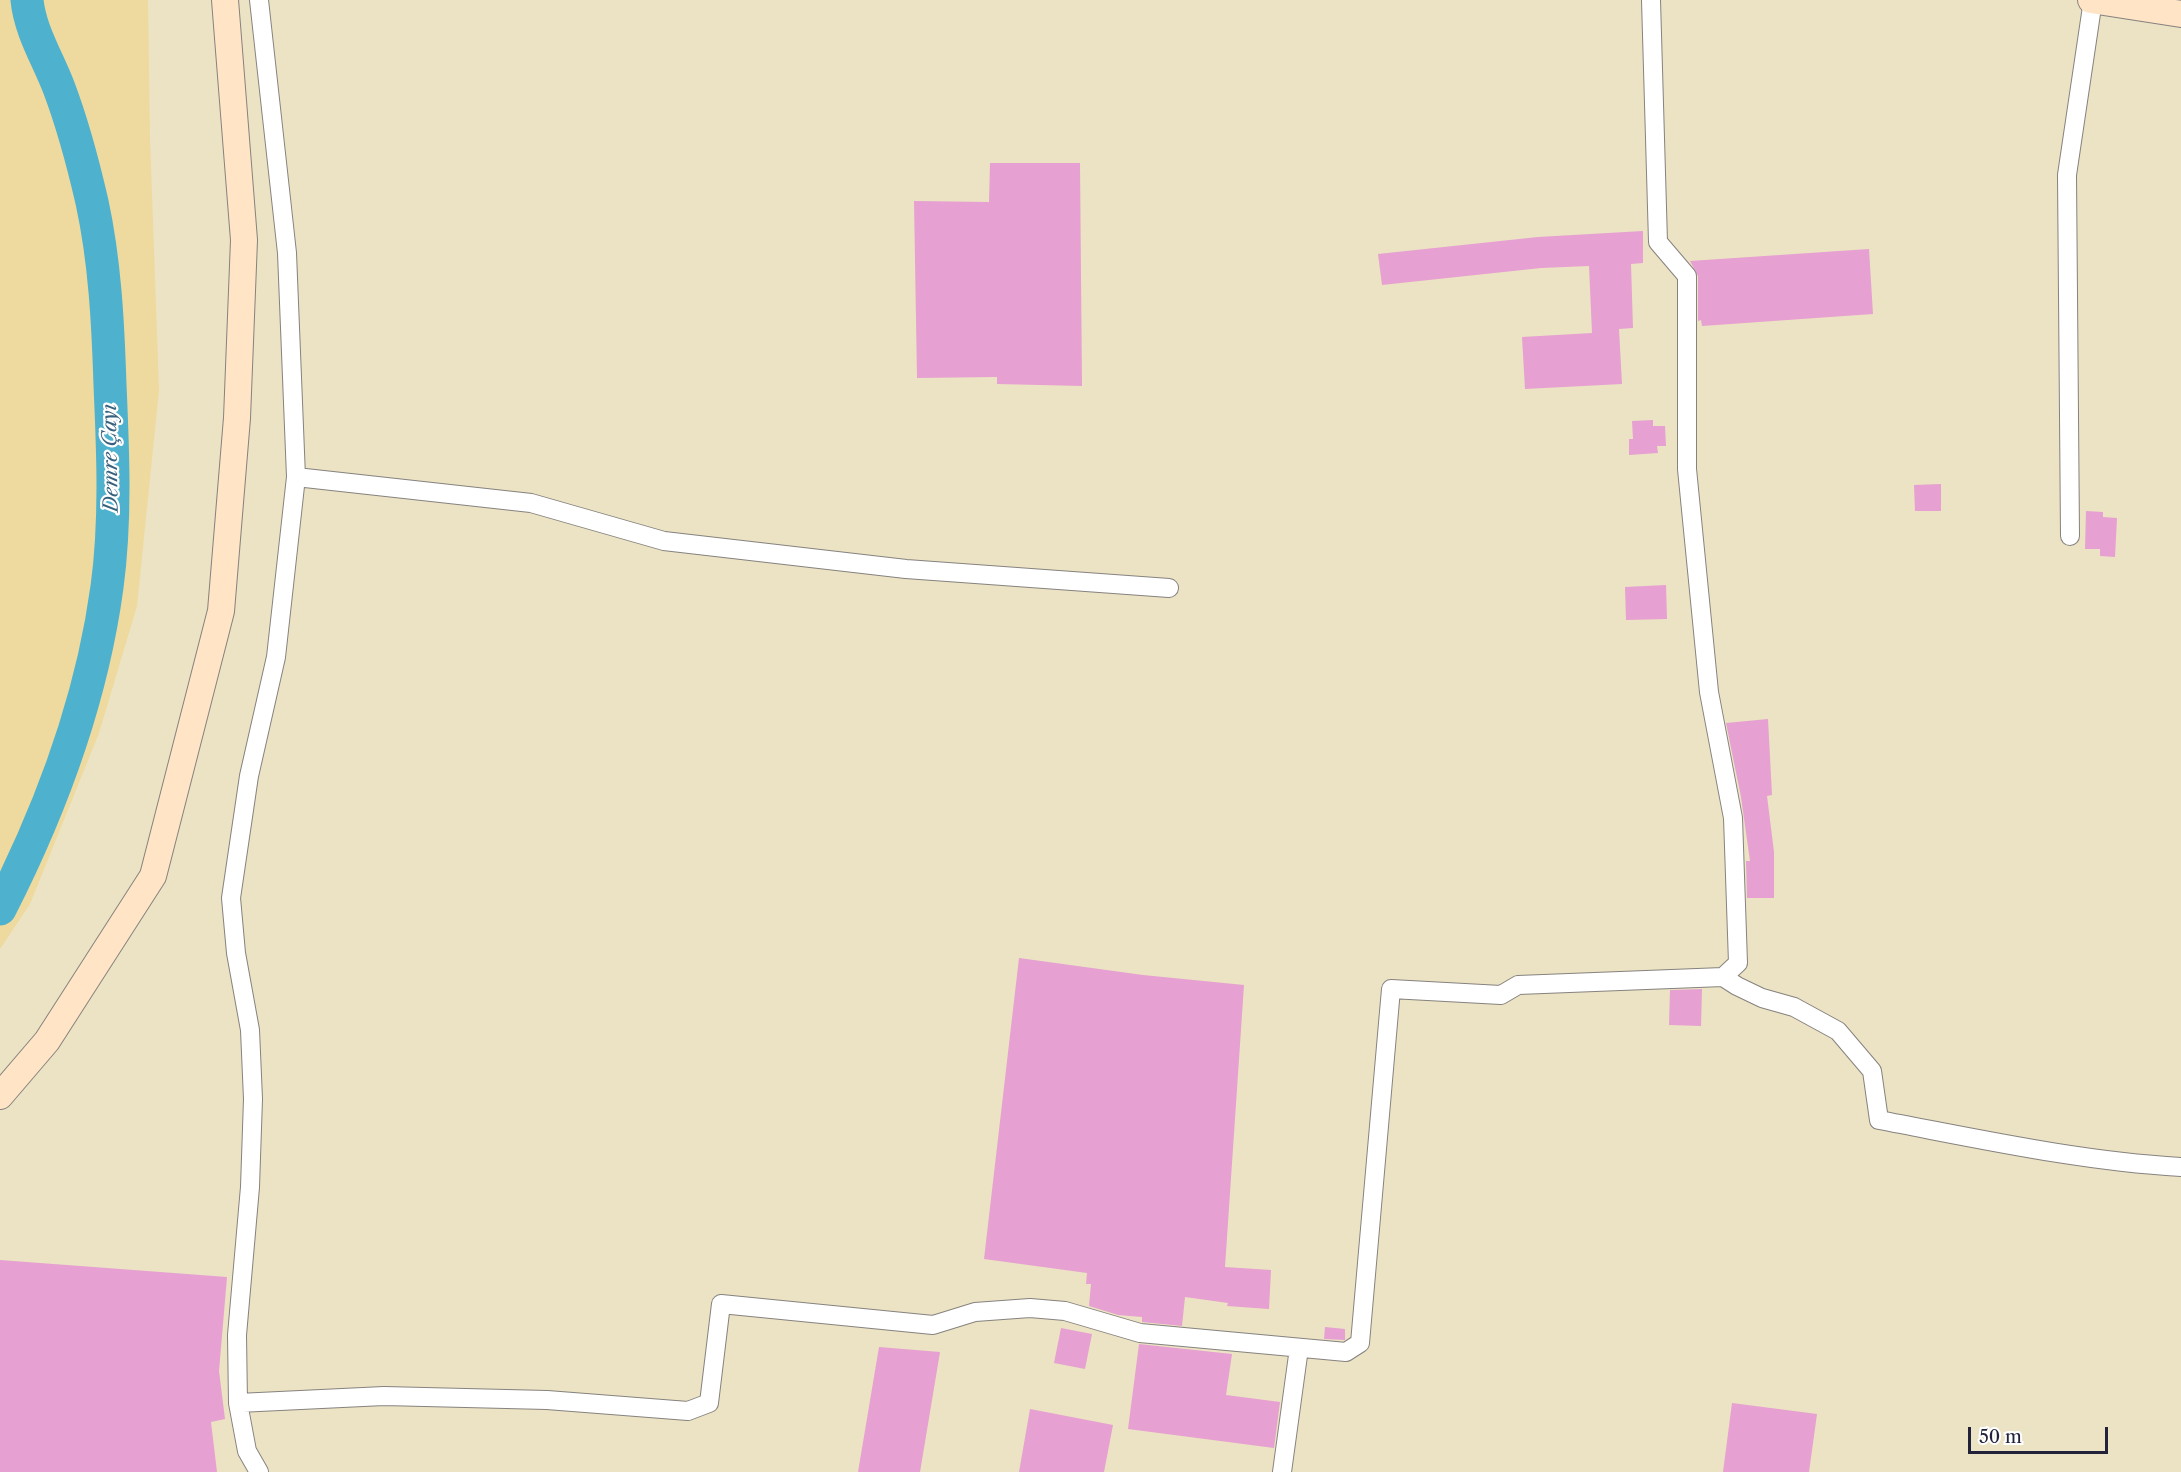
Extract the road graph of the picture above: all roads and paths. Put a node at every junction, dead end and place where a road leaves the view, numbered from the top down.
1 (225, 0) edge
2 (259, 0) edge
3 (1652, 0) edge
4 (2092, 0) edge
5 (2181, 14) edge
6 (296, 477) junction
7 (2070, 536) dead end
8 (1169, 588) dead end
9 (1723, 976) junction
10 (0, 1095) edge
11 (2181, 1167) edge
12 (1299, 1348) junction
13 (238, 1403) junction
14 (259, 1472) edge
15 (1281, 1472) edge

1 - 10 street
2 - 6 street
3 - 9 street
4 - 5 street
4 - 7 street
6 - 8 street
6 - 13 street
9 - 11 street
9 - 12 street
12 - 13 street
12 - 15 street
13 - 14 street

